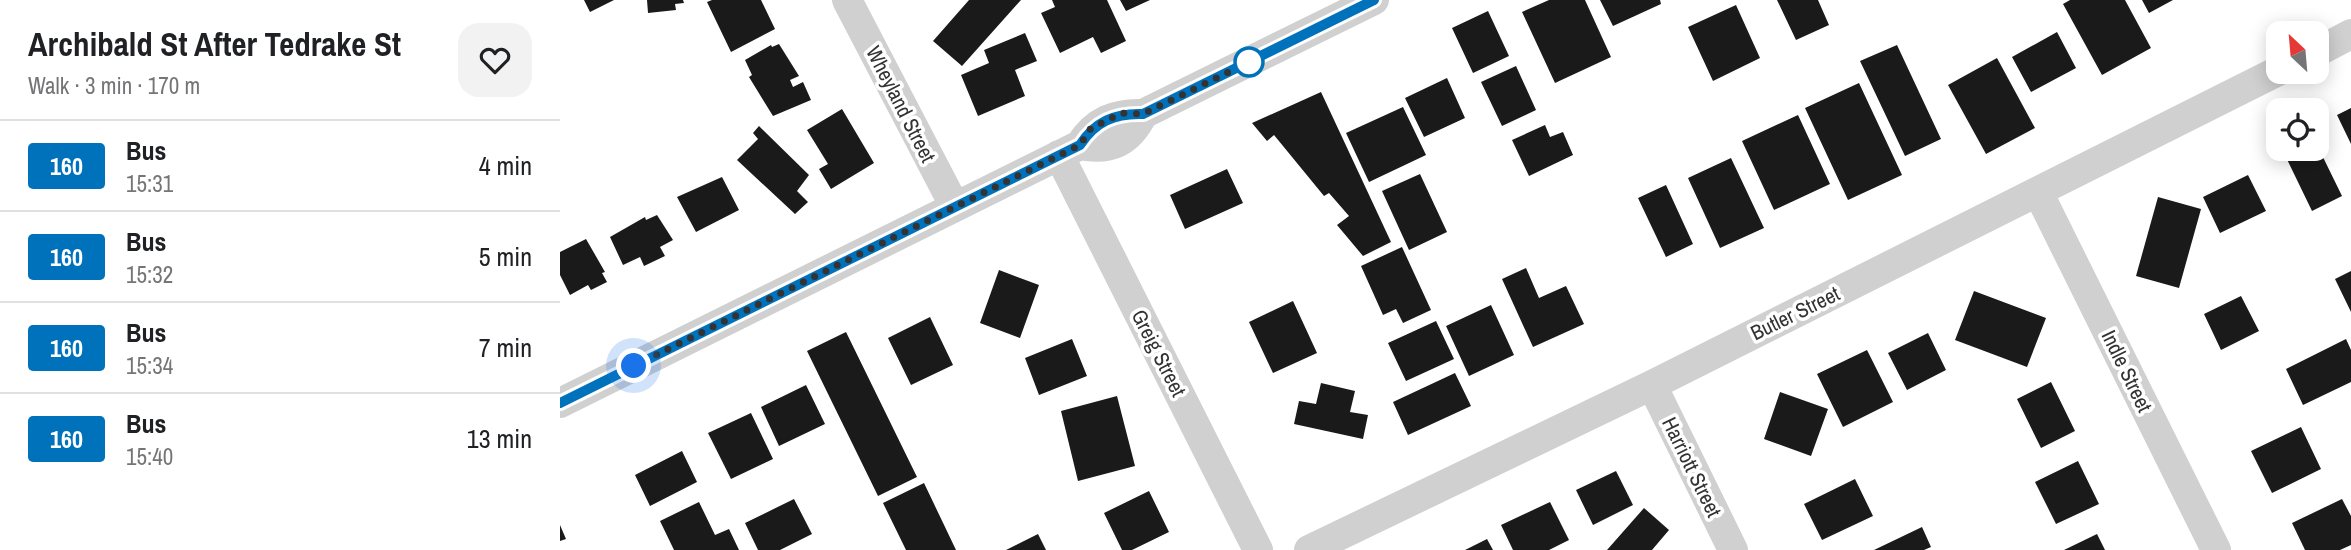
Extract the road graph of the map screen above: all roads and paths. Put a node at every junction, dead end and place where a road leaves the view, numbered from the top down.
1 (847, 0) edge
2 (1367, 2) edge
3 (2351, 34) edge
4 (2329, 46) edge
5 (2266, 77) edge
6 (1070, 150) junction
7 (2038, 192) junction
8 (955, 207) junction
9 (1652, 384) junction
10 (560, 403) edge
11 (1258, 550) edge
12 (1309, 550) edge
13 (1732, 550) edge
14 (2216, 550) edge

1 - 8 street, Wheyland Street
2 - 6 street
3 - 4 street
5 - 7 street, Butler Street
6 - 8 street
6 - 11 street, Greig Street
7 - 9 street, Butler Street
7 - 14 street, Indle Street
8 - 10 street
9 - 12 street, Butler Street
9 - 13 street, Harriott Street

